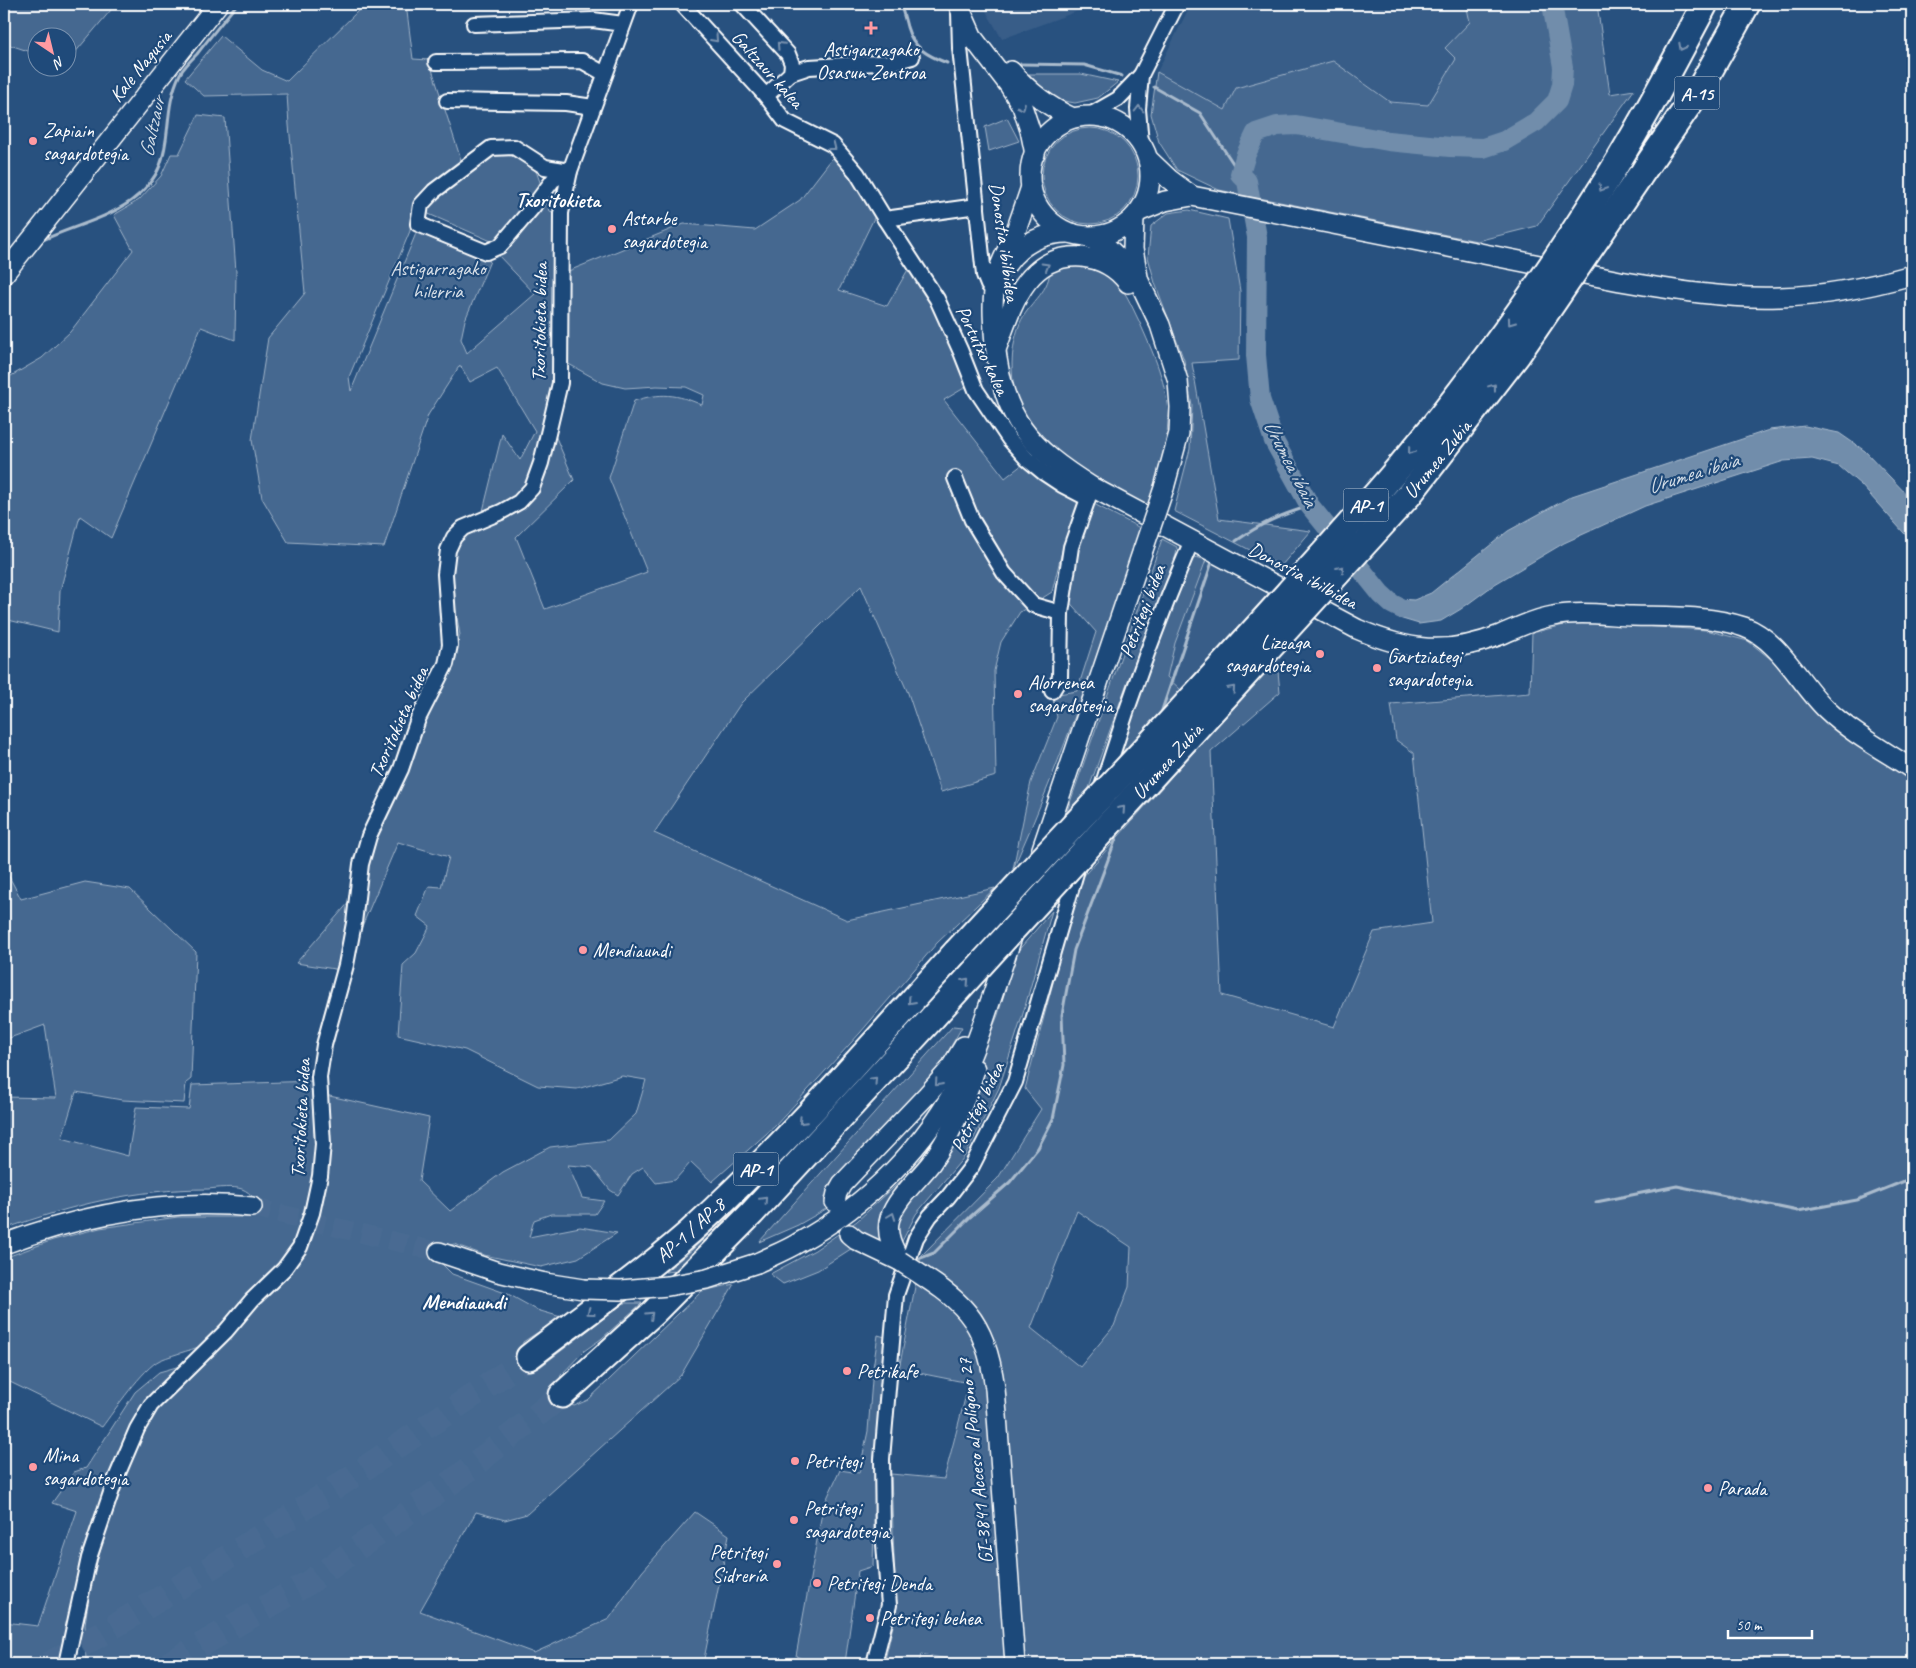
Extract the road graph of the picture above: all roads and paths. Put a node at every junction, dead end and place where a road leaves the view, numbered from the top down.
1 (218, 4) edge
2 (631, 4) edge
3 (682, 4) edge
4 (742, 4) edge
5 (1177, 4) edge
6 (1705, 4) edge
7 (1729, 4) edge
8 (1748, 4) edge
9 (960, 5) edge
10 (474, 24) dead end
11 (623, 24) junction
12 (966, 42) junction
13 (991, 53) junction
14 (912, 57) dead end
15 (436, 62) dead end
16 (962, 65) junction
17 (791, 73) junction
18 (605, 74) junction
19 (1141, 75) junction
20 (766, 96) junction
21 (448, 101) dead end
22 (593, 107) junction
23 (1081, 117) junction
24 (1145, 151) junction
25 (1035, 154) junction
26 (570, 171) junction
27 (1638, 177) junction
28 (1031, 187) junction
29 (1192, 196) junction
30 (977, 206) junction
31 (1136, 215) junction
32 (885, 219) junction
33 (1079, 235) junction
34 (5, 268) edge
35 (1912, 275) edge
36 (1139, 280) junction
37 (994, 288) junction
38 (1160, 325) junction
39 (996, 351) junction
40 (955, 478) dead end
41 (1090, 492) junction
42 (1192, 540) junction
43 (1061, 613) junction
44 (1052, 691) dead end
45 (1912, 769) edge
46 (956, 952) joint
47 (997, 980) junction
48 (933, 1017) joint
49 (980, 1032) junction
50 (835, 1202) dead end
51 (252, 1207) tunnel mouth
52 (849, 1234) dead end
53 (4, 1244) edge
54 (439, 1252) tunnel mouth
55 (900, 1261) junction
56 (529, 1357) tunnel mouth
57 (562, 1395) tunnel mouth
58 (66, 1664) edge
59 (874, 1664) edge
60 (1015, 1664) edge

1 - 34 main road, Kale Nagusia
2 - 11 street, Txoritokieta bidea
3 -> 20 street, Galtzaur kalea
17 -> 4 street
5 - 19 street
6 -> 46 highway, Urumea Zubia / AP-1, bridge
7 - 27 highway, Urumea Zubia / AP-1
8 - 27 highway, A-15
9 - 12 main road, Donostia ibilbidea
9 - 13 main road, Donostia ibilbidea
10 - 11 street
11 - 18 street, Txoritokieta bidea
12 - 13 main road, Donostia ibilbidea
12 - 16 street, Donostia ibilbidea
13 - 16 street
13 - 23 main road, Donostia ibilbidea
13 -> 25 main road, Donostia ibilbidea
14 - 17 street
15 - 18 street
16 - 30 street, Donostia ibilbidea
17 - 20 street
18 - 22 street, Txoritokieta bidea
19 - 23 street
24 -> 19 street
20 -> 32 street, Galtzaur kalea
21 - 22 street
22 - 26 street, Txoritokieta bidea
23 - 24 main road
23 - 25 main road
24 - 29 main road
24 - 31 main road
25 - 28 main road
26 - 26 street
26 - 58 street, Txoritokieta bidea
48 -> 27 highway, Urumea Zubia / AP-1, bridge
28 - 33 main road
28 - 37 main road
29 - 31 main road
29 - 35 main road
30 - 32 street
30 - 37 street, Donostia ibilbidea
31 - 33 main road
31 - 36 main road
32 - 41 street, Portutxo kalea
33 - 36 main road
33 - 37 main road
36 - 38 main road
37 - 39 main road, Donostia ibilbidea
39 -> 38 main road
38 - 47 main road, bridge
39 - 41 main road, Donostia ibilbidea
40 - 43 street
41 - 42 main road, Donostia ibilbidea
41 - 43 street
42 - 45 main road, Donostia ibilbidea
42 - 59 street, Petritegi bidea
43 - 44 street
46 -> 56 highway, AP-1 / AP-8 / AP-1
47 - 49 main road
47 -> 50 main road
57 -> 48 highway, AP-1 / AP-8 / AP-1
49 - 54 main road, bridge
55 -> 49 main road
51 - 53 main road
52 - 55 main road, GI-3841 Acceso al Polígono 27
55 - 60 main road, GI-3841 Acceso al Polígono 27, bridge

